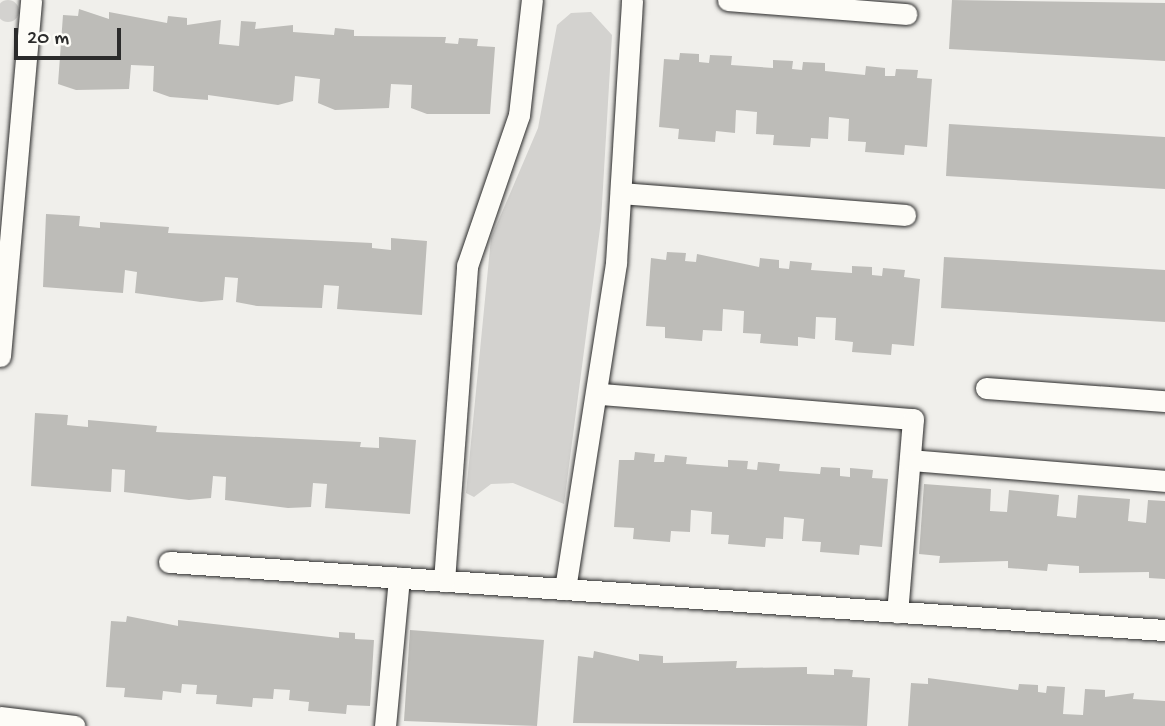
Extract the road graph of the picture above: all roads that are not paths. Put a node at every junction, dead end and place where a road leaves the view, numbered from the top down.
1 (32, 0) edge
2 (532, 0) edge
3 (632, 0) edge
4 (728, 0) edge
5 (906, 13) dead end
6 (7, 170) edge
7 (621, 193) junction
8 (905, 215) dead end
9 (3, 288) edge
10 (0, 356) edge
11 (986, 388) dead end
12 (601, 394) junction
13 (1165, 401) edge
14 (910, 460) junction
15 (1165, 481) edge
16 (169, 562) dead end
17 (399, 578) junction
18 (444, 580) junction
19 (565, 589) junction
20 (897, 612) junction
21 (1165, 630) edge
22 (0, 717) edge
23 (74, 726) edge
24 (385, 726) edge

1 - 6 lane
2 - 18 lane
3 - 7 lane
4 - 5 lane
6 - 9 lane
7 - 8 lane
7 - 12 lane
9 - 10 lane
11 - 13 lane
12 - 14 lane
12 - 19 lane
14 - 15 lane
14 - 20 lane
16 - 17 lane
17 - 18 lane
17 - 24 lane
18 - 19 lane
19 - 20 lane
20 - 21 lane
22 - 23 lane

